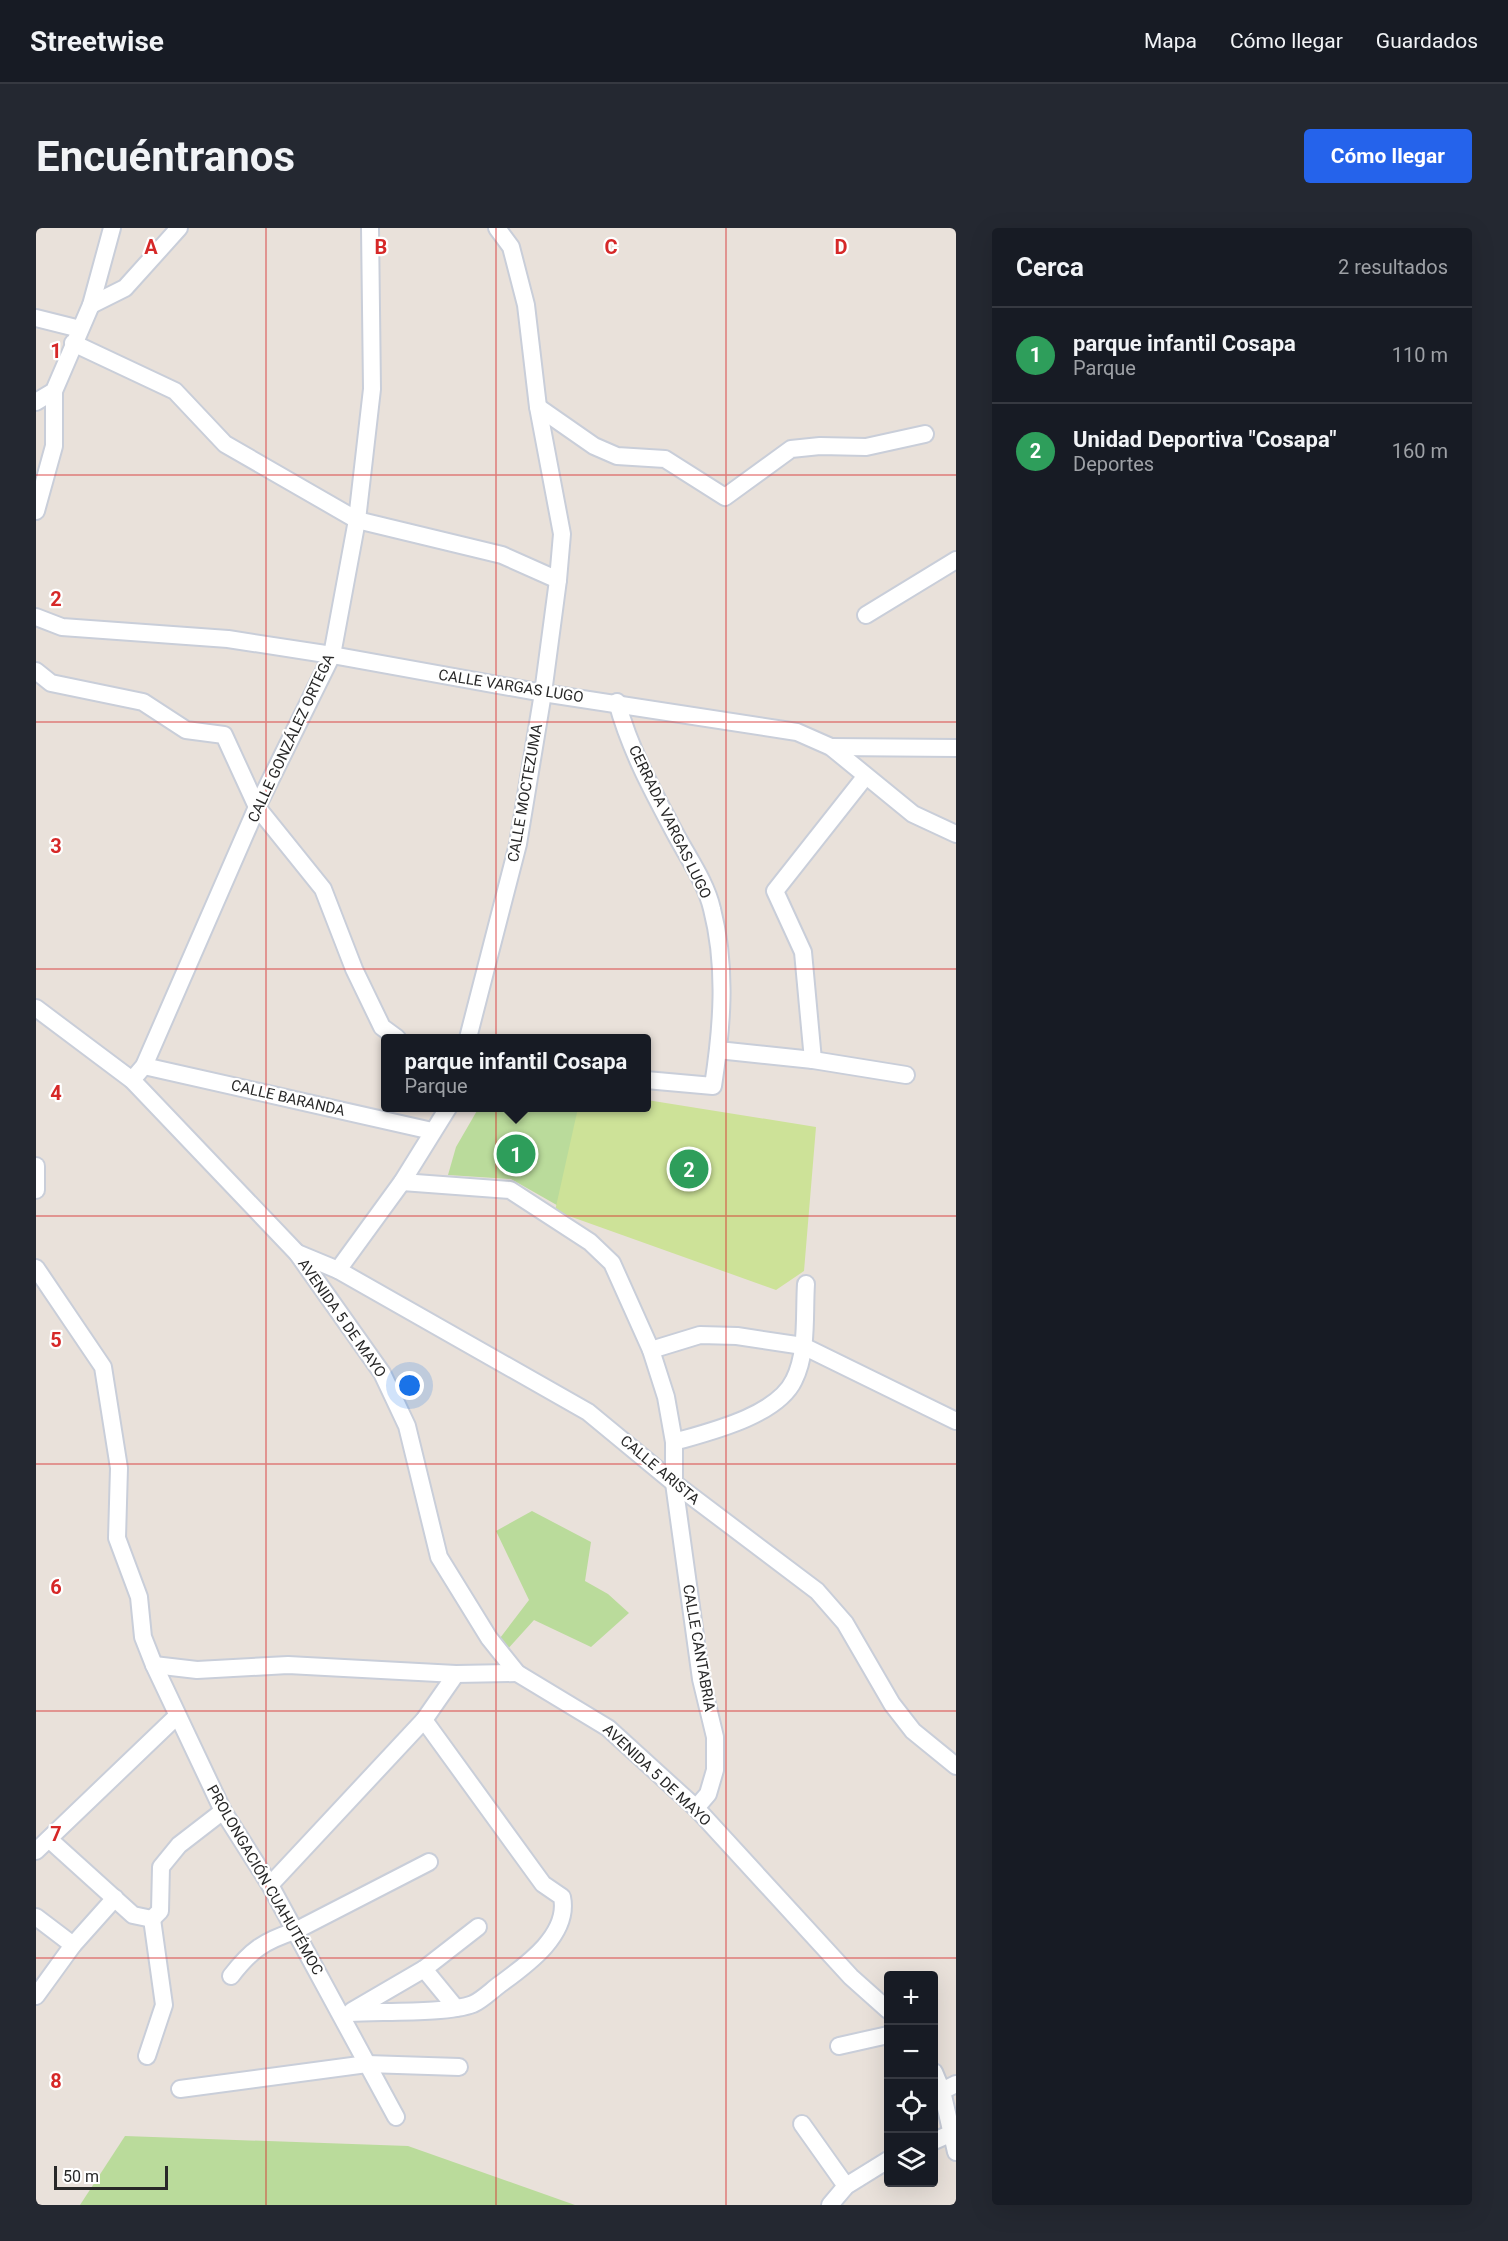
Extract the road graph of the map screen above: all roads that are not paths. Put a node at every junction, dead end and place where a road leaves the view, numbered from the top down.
1 (112, 228) edge
2 (179, 228) edge
3 (370, 228) edge
4 (497, 228) edge
5 (91, 305) junction
6 (36, 318) edge
7 (77, 336) junction
8 (54, 391) junction
9 (36, 402) edge
10 (538, 407) junction
11 (925, 434) dead end
12 (36, 511) edge
13 (357, 519) junction
14 (956, 560) edge
15 (558, 580) junction
16 (866, 615) dead end
17 (36, 617) edge
18 (332, 655) junction
19 (36, 671) edge
20 (543, 693) junction
21 (617, 702) junction
22 (831, 747) junction
23 (956, 748) edge
24 (865, 777) junction
25 (257, 807) junction
26 (956, 834) edge
27 (38, 1012) edge
28 (391, 1034) edge
29 (469, 1034) edge
30 (718, 1050) junction
31 (813, 1060) junction
32 (144, 1066) junction
33 (906, 1075) dead end
34 (132, 1080) junction
35 (651, 1080) edge
36 (445, 1112) edge
37 (432, 1131) junction
38 (36, 1166) edge
39 (402, 1182) junction
40 (36, 1190) edge
41 (297, 1253) junction
42 (36, 1268) edge
43 (338, 1270) junction
44 (806, 1284) dead end
45 (803, 1346) junction
46 (651, 1350) junction
47 (956, 1421) edge
48 (674, 1442) junction
49 (674, 1483) junction
50 (154, 1665) junction
51 (517, 1673) junction
52 (456, 1674) junction
53 (177, 1716) junction
54 (424, 1720) junction
55 (956, 1766) edge
56 (696, 1808) junction
57 (223, 1811) junction
58 (50, 1840) junction
59 (36, 1851) edge
60 (429, 1862) dead end
61 (270, 1885) junction
62 (115, 1898) junction
63 (36, 1917) edge
64 (152, 1919) junction
65 (478, 1927) dead end
66 (295, 1931) junction
67 (73, 1945) junction
68 (424, 1969) junction
69 (231, 1976) dead end
70 (36, 1996) edge
71 (884, 2006) edge
72 (456, 2008) junction
73 (346, 2015) junction
74 (884, 2036) edge
75 (839, 2046) dead end
76 (147, 2056) dead end
77 (367, 2064) junction
78 (459, 2067) dead end
79 (938, 2077) edge
80 (949, 2087) edge
81 (180, 2090) dead end
82 (396, 2117) dead end
83 (802, 2124) dead end
84 (952, 2133) junction
85 (938, 2139) edge
86 (956, 2152) edge
87 (884, 2162) edge
88 (846, 2186) junction
89 (830, 2205) edge

1 - 5 street
2 - 5 street
3 - 13 street, CALLE GONZÁLEZ ORTEGA
4 - 10 street, CALLE MOCTEZUMA
5 - 7 street
6 - 7 street
7 - 8 street
7 - 13 street
8 - 9 street
8 - 12 street
10 - 11 street
10 - 15 street, CALLE MOCTEZUMA
13 - 15 street
13 - 18 street, CALLE GONZÁLEZ ORTEGA
14 - 16 street
15 - 20 street, CALLE MOCTEZUMA
17 - 18 street, CALLE VARGAS LUGO
18 - 20 street, CALLE VARGAS LUGO
18 - 25 street, CALLE GONZÁLEZ ORTEGA
19 - 25 street
20 - 21 street, CALLE VARGAS LUGO
20 - 29 street, CALLE MOCTEZUMA
21 - 22 street, CALLE VARGAS LUGO
21 - 30 street, CERRADA VARGAS LUGO
22 - 23 street
22 - 24 street, CALLE VARGAS LUGO
24 - 26 street, CALLE VARGAS LUGO
24 - 31 street
25 - 28 street
25 - 32 street, CALLE GONZÁLEZ ORTEGA
27 - 34 street, AVENIDA 5 DE MAYO
30 - 31 street
30 - 35 street, CERRADA VARGAS LUGO
31 - 33 street
32 - 34 street, CALLE GONZÁLEZ ORTEGA
32 - 37 street, CALLE BARANDA
34 - 41 street, AVENIDA 5 DE MAYO
36 - 37 street
37 - 39 street
38 - 40 street
39 - 43 street
39 - 46 street, CALLE CANTABRIA
41 - 43 street, CALLE ARISTA
41 - 51 street, AVENIDA 5 DE MAYO
42 - 50 street, PROLONGACIÓN CUAHUTÉMOC
43 - 49 street, CALLE ARISTA
44 - 45 street
45 - 46 street
45 - 47 street
45 - 48 street
46 - 48 street, CALLE CANTABRIA
48 - 49 street, CALLE CANTABRIA
49 - 55 street, CALLE ARISTA
49 - 56 street, CALLE CANTABRIA
50 - 52 street
50 - 53 street, PROLONGACIÓN CUAHUTÉMOC
51 - 52 street
51 - 56 street, AVENIDA 5 DE MAYO
52 - 54 street
53 - 57 street, PROLONGACIÓN CUAHUTÉMOC
53 - 58 street
54 - 61 street
54 - 72 street
56 - 71 street, AVENIDA 5 DE MAYO
57 - 61 street, PROLONGACIÓN CUAHUTÉMOC
57 - 64 street
58 - 59 street
58 - 62 street
60 - 66 street
61 - 66 street, PROLONGACIÓN CUAHUTÉMOC
62 - 64 street
62 - 67 street
63 - 67 street
64 - 76 street
65 - 68 street
66 - 69 street
66 - 73 street, PROLONGACIÓN CUAHUTÉMOC
67 - 70 street
68 - 72 street
68 - 73 street
72 - 73 street
73 - 77 street, PROLONGACIÓN CUAHUTÉMOC
74 - 75 street
77 - 78 street
77 - 81 street
77 - 82 street, PROLONGACIÓN CUAHUTÉMOC
79 - 80 street
80 - 84 street
83 - 88 street
84 - 85 street
84 - 86 street
87 - 88 street
88 - 89 street

